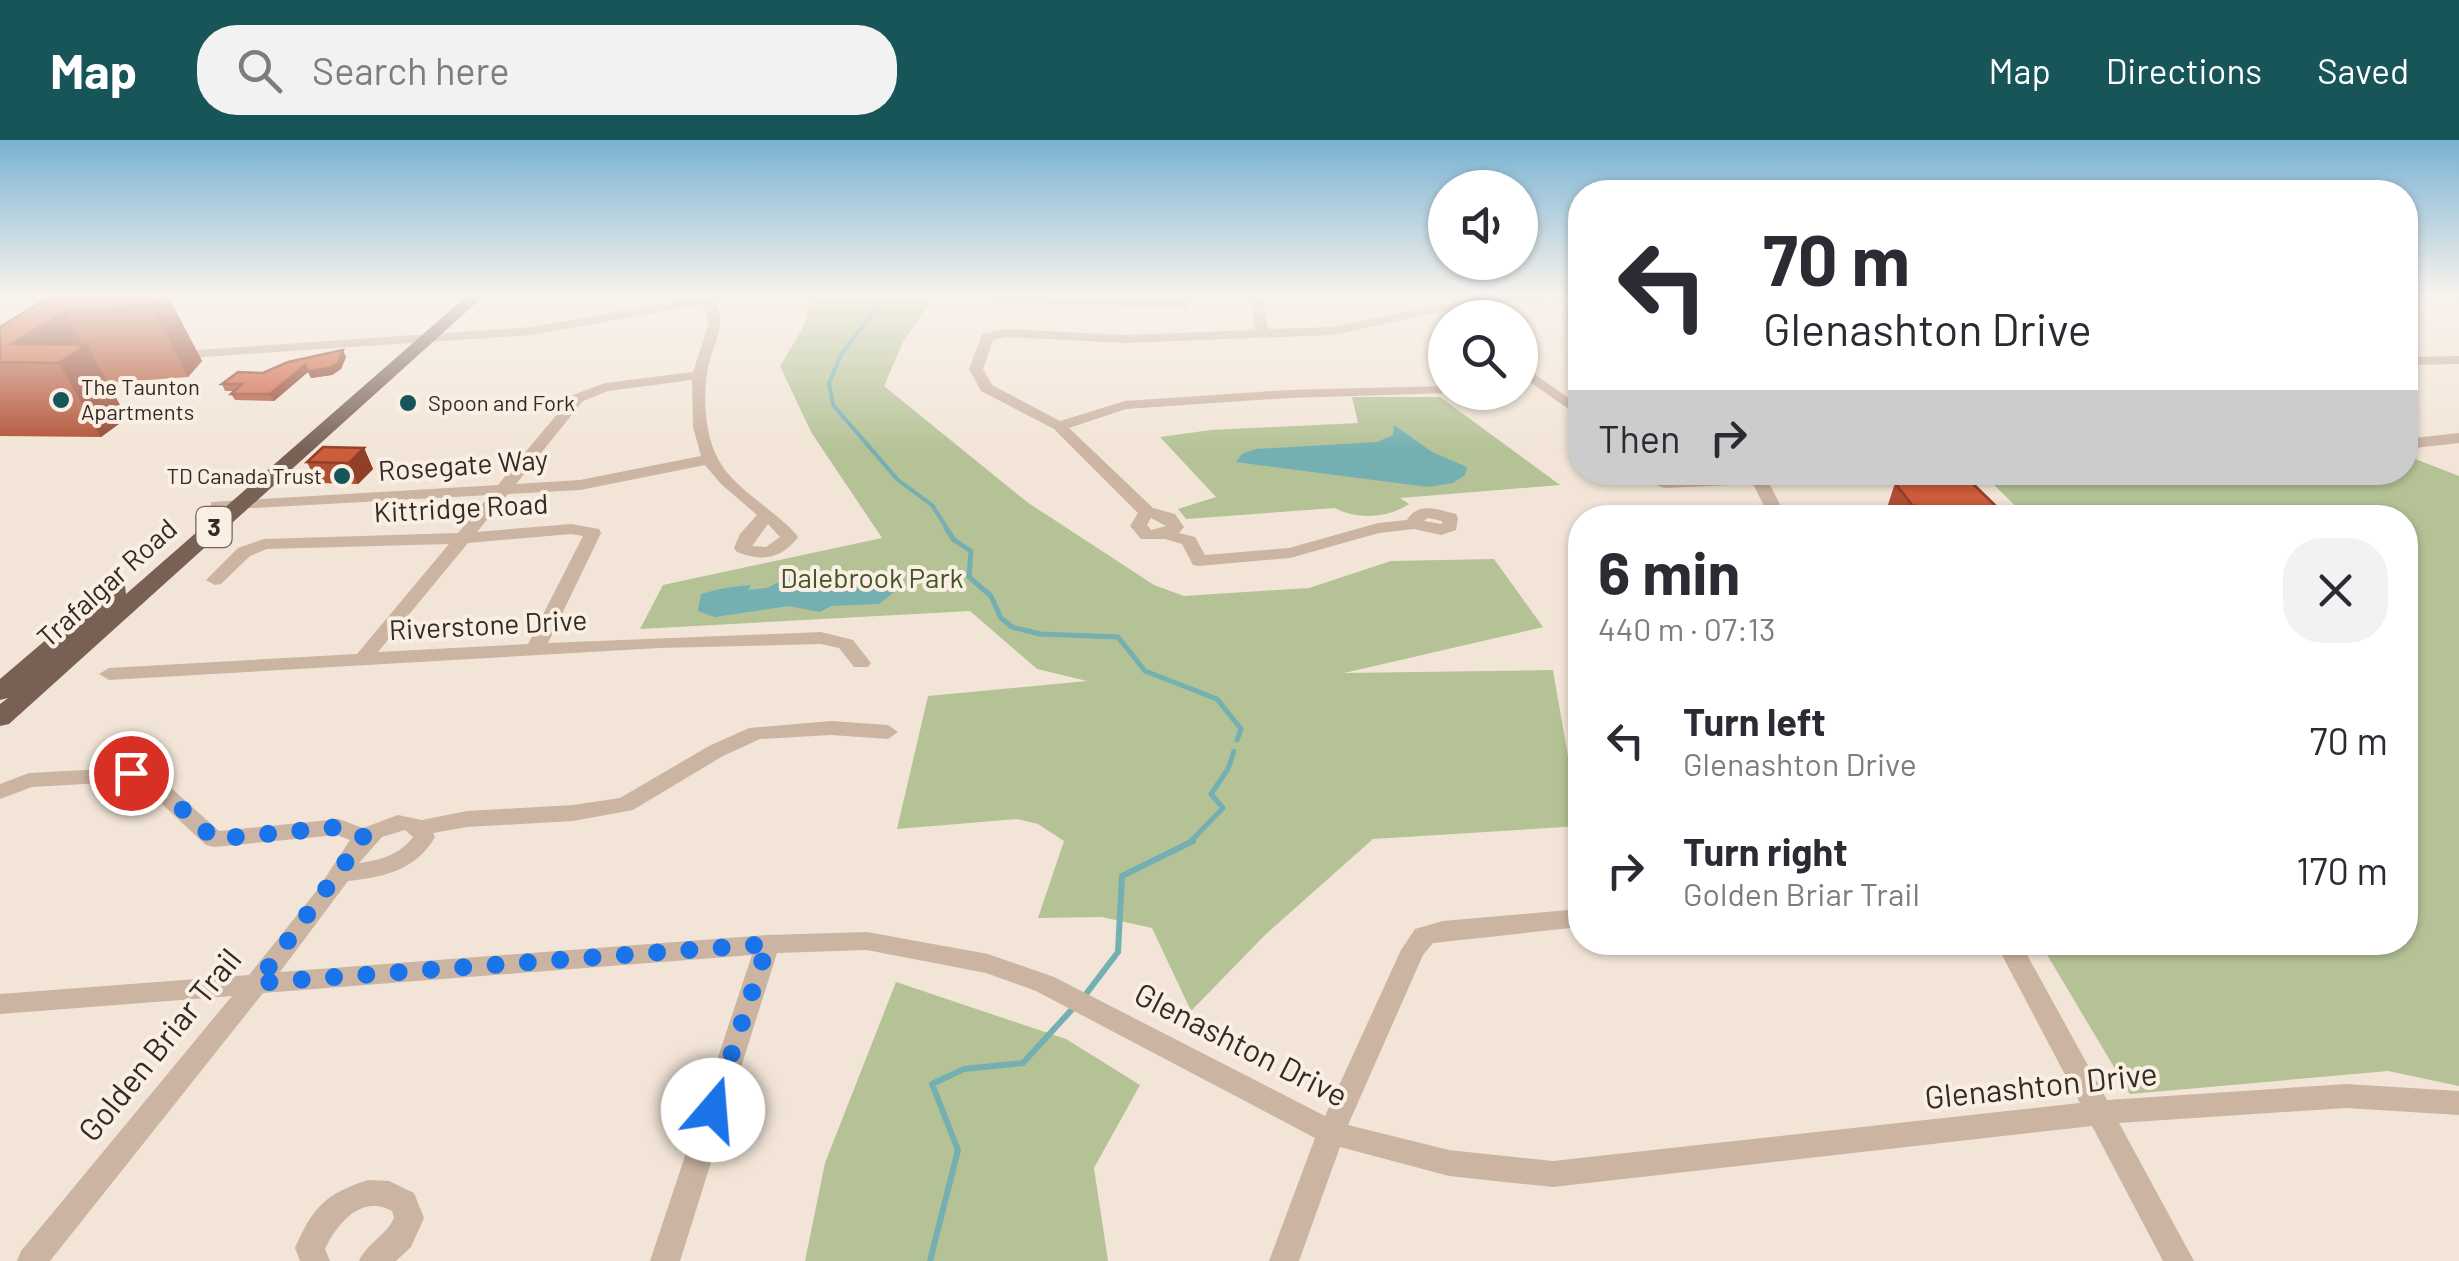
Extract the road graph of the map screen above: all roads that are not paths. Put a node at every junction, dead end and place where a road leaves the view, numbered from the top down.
1 (250, 346) edge
2 (408, 346) edge
3 (410, 346) edge
4 (710, 346) edge
5 (984, 346) edge
6 (156, 353) dead end
7 (2418, 353) edge
8 (2418, 360) edge
9 (2430, 360) junction
10 (2459, 360) edge
11 (700, 375) junction
12 (1538, 383) edge
13 (1428, 390) edge
14 (1568, 404) edge
15 (1059, 426) junction
16 (2459, 438) edge
17 (2418, 443) edge
18 (710, 459) junction
19 (505, 490) junction
20 (216, 505) junction
21 (240, 505) junction
22 (766, 516) dead end
23 (1414, 524) dead end
24 (465, 538) junction
25 (215, 580) dead end
26 (535, 649) junction
27 (363, 659) junction
28 (862, 663) dead end
29 (110, 674) dead end
30 (0, 692) edge
31 (0, 718) edge
32 (888, 732) dead end
33 (0, 792) edge
34 (421, 828) junction
35 (364, 837) junction
36 (342, 872) junction
37 (1568, 919) edge
38 (768, 944) junction
39 (2014, 955) edge
40 (257, 983) junction
41 (0, 1004) edge
42 (2459, 1103) edge
43 (2099, 1113) junction
44 (1331, 1133) junction
45 (32, 1261) edge
46 (315, 1261) edge
47 (374, 1261) edge
48 (665, 1261) edge
49 (1284, 1261) edge
50 (2179, 1261) edge

1 - 6 street
2 - 20 main road, Trafalgar Road / 3
3 - 21 main road, Trafalgar Road / 3
4 - 11 street
5 - 15 street
7 - 9 street
8 - 9 street
9 - 10 street
11 - 18 street
11 - 19 street
12 - 14 street
13 - 15 street
15 - 23 street
16 - 17 street
18 - 19 street, Rosegate Way
18 - 22 street
19 - 21 street, Rosegate Way
19 - 24 street
20 - 21 street, Rosegate Way
20 - 30 main road, Trafalgar Road / 3
21 - 31 main road, Trafalgar Road / 3
24 - 25 street, Kittridge Road
24 - 26 street, Kittridge Road
24 - 27 street
26 - 27 street, Riverstone Drive
26 - 28 street, Riverstone Drive
27 - 29 street, Riverstone Drive
32 - 34 street
33 - 35 street
34 - 35 street
34 - 36 street
35 - 36 street, Golden Briar Trail
36 - 40 street, Golden Briar Trail
37 - 44 street
38 - 40 street, Glenashton Drive
38 - 44 street, Glenashton Drive
38 - 48 street
39 - 43 street
40 - 41 street, Glenashton Drive
40 - 45 street, Golden Briar Trail
42 - 43 street, Glenashton Drive
43 - 44 street, Glenashton Drive
43 - 50 street
44 - 49 street
46 - 47 street

